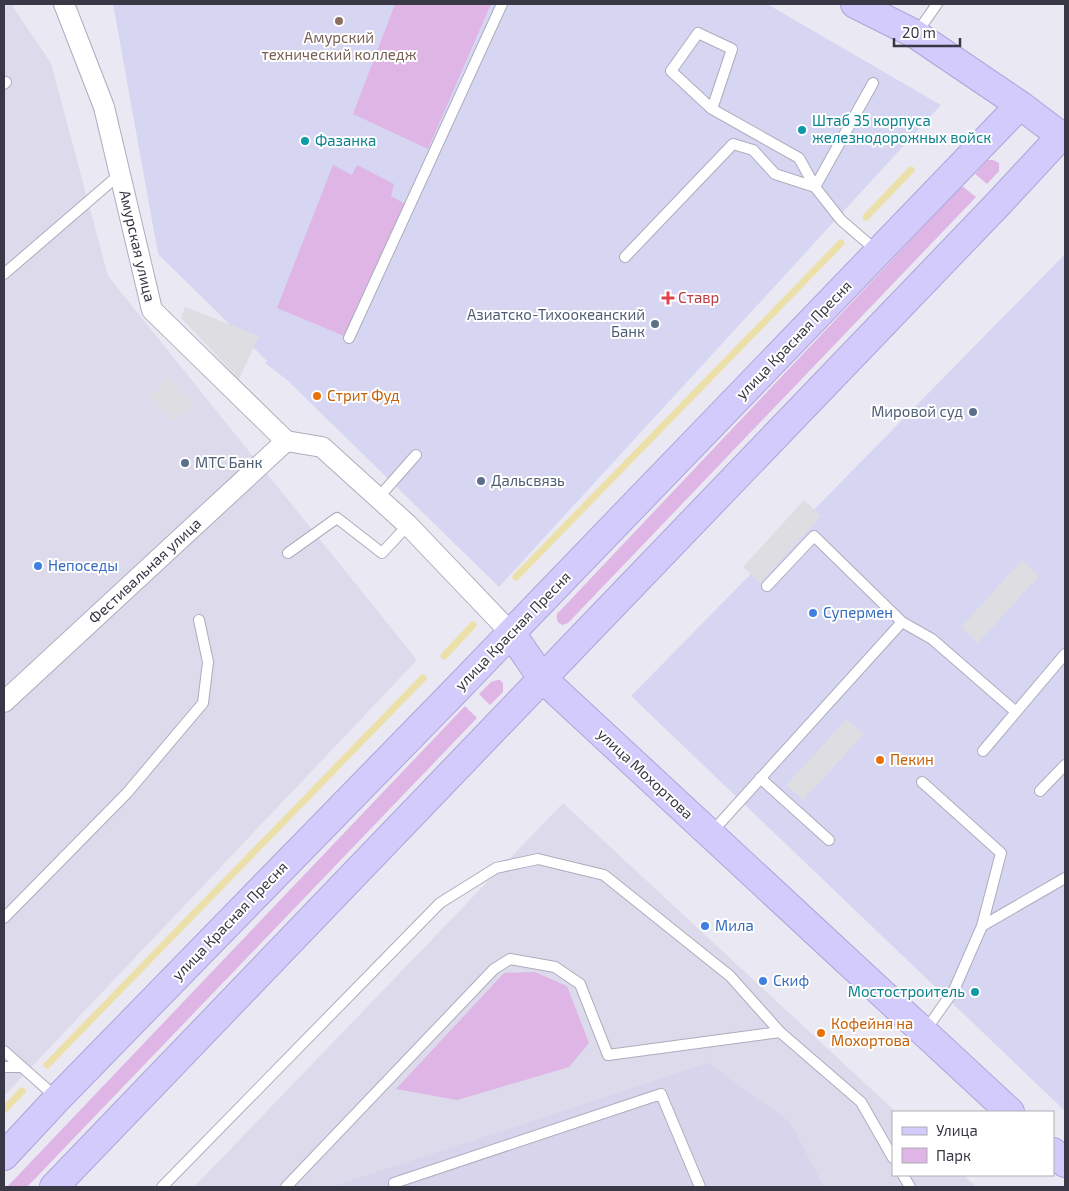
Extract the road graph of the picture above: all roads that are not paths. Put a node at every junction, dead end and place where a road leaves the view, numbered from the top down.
1 (64, 4) edge
2 (502, 4) edge
3 (855, 4) edge
4 (937, 4) edge
5 (915, 34) junction
6 (873, 83) dead end
7 (1020, 105) junction
8 (712, 109) junction
9 (1063, 137) edge
10 (120, 174) junction
11 (815, 187) junction
12 (878, 253) junction
13 (625, 257) dead end
14 (4, 274) edge
15 (349, 338) dead end
16 (286, 441) junction
17 (416, 455) dead end
18 (378, 498) junction
19 (408, 525) junction
20 (288, 553) dead end
21 (767, 586) dead end
22 (199, 620) dead end
23 (902, 622) junction
24 (510, 633) junction
25 (1065, 654) edge
26 (542, 678) junction
27 (4, 702) edge
28 (1016, 712) junction
29 (983, 751) dead end
30 (1065, 765) edge
31 (760, 778) junction
32 (922, 782) dead end
33 (1040, 791) dead end
34 (710, 834) junction
35 (828, 840) dead end
36 (1065, 878) edge
37 (4, 918) edge
38 (982, 926) junction
39 (780, 1032) junction
40 (924, 1032) junction
41 (4, 1051) edge
42 (4, 1067) edge
43 (22, 1068) junction
44 (57, 1099) junction
45 (1009, 1111) edge
46 (1054, 1153) edge
47 (4, 1156) edge
48 (892, 1156) edge
49 (1065, 1163) edge
50 (904, 1176) edge
51 (54, 1187) edge
52 (162, 1187) edge
53 (286, 1187) edge
54 (395, 1187) edge
55 (700, 1187) edge
56 (910, 1187) edge

1 - 10 street, Амурская улица
2 - 15 lane
3 - 5 street
4 - 5 lane
5 - 7 street
6 - 11 lane
7 - 9 street
7 - 12 street, улица Красная Пресня
8 - 8 lane
8 - 11 lane
9 - 26 street
10 - 14 lane
10 - 16 street, Амурская улица
11 - 12 lane
11 - 13 lane
12 - 24 street, улица Красная Пресня
16 - 18 street, улица Мохортова
16 - 27 street, Фестивальная улица
17 - 18 lane
18 - 19 street, улица Мохортова
19 - 20 lane
19 - 24 street, улица Мохортова
21 - 23 lane
22 - 37 lane
23 - 28 lane
23 - 31 lane
24 - 26 street, улица Мохортова
24 - 44 street, улица Красная Пресня
25 - 28 lane
26 - 34 street, улица Мохортова
26 - 51 street
28 - 29 lane
30 - 33 lane
31 - 34 lane
31 - 35 lane
32 - 38 lane
34 - 40 street, улица Мохортова
36 - 38 lane
38 - 40 lane
39 - 48 lane
39 - 52 lane
39 - 53 lane
40 - 45 street, улица Мохортова
41 - 43 lane
42 - 43 lane
43 - 44 lane
44 - 47 street, улица Красная Пресня
46 - 49 street
50 - 56 lane
54 - 55 lane

